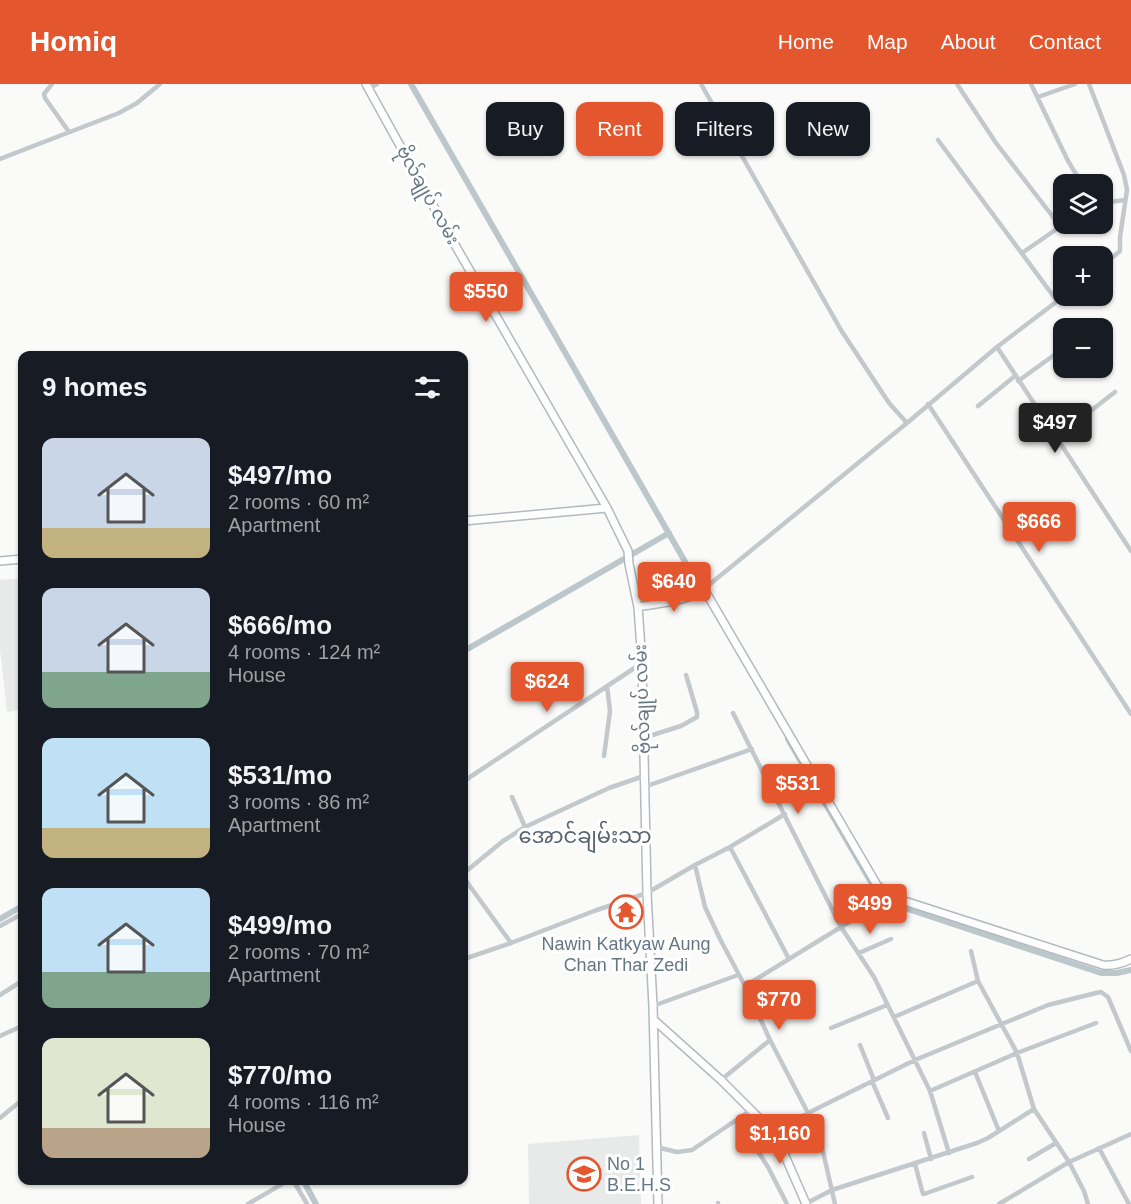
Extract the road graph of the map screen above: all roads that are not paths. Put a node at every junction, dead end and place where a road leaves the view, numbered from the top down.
1 (52, 84) edge
2 (160, 84) edge
3 (377, 84) edge
4 (701, 84) edge
5 (957, 84) edge
6 (1031, 84) edge
7 (1075, 84) edge
8 (1089, 84) edge
9 (367, 86) edge
10 (1038, 97) junction
11 (69, 132) junction
12 (938, 140) dead end
13 (0, 159) edge
14 (1076, 174) edge
15 (1129, 189) edge
16 (1125, 200) junction
17 (1113, 202) edge
18 (1053, 214) edge
19 (1053, 231) edge
20 (1022, 253) junction
21 (1113, 257) edge
22 (1053, 296) edge
23 (1053, 305) edge
24 (997, 347) junction
25 (1053, 355) edge
26 (1017, 378) junction
27 (1115, 392) dead end
28 (928, 404) junction
29 (978, 406) dead end
30 (907, 423) junction
31 (1057, 437) junction
32 (607, 508) junction
33 (468, 521) edge
34 (1131, 550) edge
35 (18, 559) edge
36 (0, 561) edge
37 (702, 590) junction
38 (638, 606) junction
39 (642, 663) junction
40 (686, 675) dead end
41 (607, 686) junction
42 (733, 713) dead end
43 (1131, 714) edge
44 (643, 738) junction
45 (752, 749) junction
46 (604, 756) dead end
47 (644, 776) junction
48 (468, 778) edge
49 (644, 787) junction
50 (512, 797) dead end
51 (785, 814) junction
52 (525, 827) junction
53 (730, 847) junction
54 (695, 865) junction
55 (468, 870) edge
56 (468, 884) edge
57 (647, 893) junction
58 (866, 911) dead end
59 (18, 916) edge
60 (0, 926) edge
61 (841, 927) junction
62 (891, 939) dead end
63 (511, 943) junction
64 (971, 951) dead end
65 (859, 953) junction
66 (468, 958) edge
67 (789, 959) junction
68 (1131, 959) edge
69 (738, 975) junction
70 (978, 981) junction
71 (18, 983) edge
72 (745, 986) junction
73 (0, 994) edge
74 (887, 1005) junction
75 (654, 1006) junction
76 (894, 1017) junction
77 (654, 1020) junction
78 (1095, 1023) dead end
79 (1001, 1025) junction
80 (18, 1028) edge
81 (831, 1028) dead end
82 (0, 1036) edge
83 (770, 1040) junction
84 (860, 1045) dead end
85 (1131, 1051) edge
86 (1017, 1053) junction
87 (915, 1060) junction
88 (975, 1072) junction
89 (721, 1080) junction
90 (873, 1080) junction
91 (930, 1091) junction
92 (18, 1103) edge
93 (1034, 1109) junction
94 (751, 1110) junction
95 (808, 1113) junction
96 (0, 1118) edge
97 (888, 1118) dead end
98 (999, 1131) junction
99 (773, 1132) junction
100 (924, 1133) dead end
101 (1131, 1134) edge
102 (750, 1139) dead end
103 (927, 1142) junction
104 (1056, 1143) junction
105 (918, 1144) dead end
106 (656, 1147) junction
107 (1099, 1148) junction
108 (949, 1153) junction
109 (931, 1159) junction
110 (1029, 1159) dead end
111 (1069, 1162) junction
112 (915, 1164) junction
113 (972, 1177) dead end
114 (282, 1185) edge
115 (294, 1185) edge
116 (832, 1190) junction
117 (248, 1204) edge
118 (307, 1204) edge
119 (657, 1204) edge
120 (787, 1204) edge
121 (806, 1204) edge
122 (835, 1204) edge
123 (999, 1204) edge
124 (1088, 1204) edge
125 (1129, 1204) edge

1 - 11 street
2 - 11 street
3 - 9 street
4 - 30 street
5 - 18 street
6 - 10 street
7 - 10 street
8 - 15 street
9 - 32 main road, ဗိုလ်ချုပ် လမ်း
10 - 14 street
11 - 13 street
12 - 20 street
15 - 16 street
16 - 17 street
16 - 21 street
19 - 20 street
20 - 22 street
23 - 24 street
24 - 26 street
24 - 28 street
25 - 26 street
26 - 29 street
26 - 31 street
27 - 31 street
28 - 30 street
28 - 43 street
30 - 37 street
31 - 34 street
32 - 33 main road
32 - 38 main road, ဗိုလ်ချုပ် လမ်း
35 - 36 main road
37 - 38 main road
37 - 68 main road
38 - 39 main road, ဗိုလ်ချုပ် လမ်း
39 - 41 street
39 - 44 main road, ဗိုလ်ချုပ် လမ်း
40 - 44 street
41 - 46 street
41 - 48 street
42 - 45 street
44 - 47 main road, ဗိုလ်ချုပ် လမ်း
45 - 49 street
45 - 51 street
47 - 49 main road, ဗိုလ်ချုပ် လမ်း
47 - 52 street
49 - 57 main road, ဗိုလ်ချုပ် လမ်း
50 - 52 street
51 - 53 street
51 - 61 street
52 - 55 street
53 - 54 street
53 - 67 street
54 - 57 street
54 - 69 street
56 - 63 street
57 - 63 street
57 - 75 main road, ဗိုလ်ချုပ် လမ်း
58 - 61 street
59 - 60 street
61 - 65 street
61 - 67 street
62 - 65 street
63 - 66 street
64 - 70 street
65 - 74 street
67 - 72 street
69 - 72 street
69 - 75 street
70 - 76 street
70 - 79 street
71 - 73 street
72 - 83 street
74 - 76 street
74 - 81 street
75 - 77 main road, ဗိုလ်ချုပ် လမ်း
76 - 87 street
77 - 89 main road
77 - 106 main road, ဗိုလ်ချုပ် လမ်း
78 - 86 street
79 - 85 street
79 - 86 street
79 - 87 street
80 - 82 street
83 - 89 street
83 - 95 street
84 - 90 street
86 - 88 street
86 - 93 street
87 - 90 street
87 - 91 street
88 - 91 street
88 - 98 street
89 - 94 main road
90 - 95 street
90 - 97 street
91 - 108 street
92 - 96 street
93 - 98 street
93 - 104 street
94 - 99 main road
94 - 106 street
95 - 99 street
95 - 116 street
98 - 108 street
99 - 121 main road
100 - 103 street
101 - 107 street
102 - 120 street
103 - 105 street
103 - 109 street
104 - 110 street
104 - 111 street
106 - 119 main road, ဗိုလ်ချုပ် လမ်း
107 - 111 street
107 - 125 street
108 - 109 street
109 - 112 street
111 - 123 street
111 - 124 street
112 - 113 street
112 - 116 street
114 - 117 street
115 - 118 street
116 - 121 street
116 - 122 street

